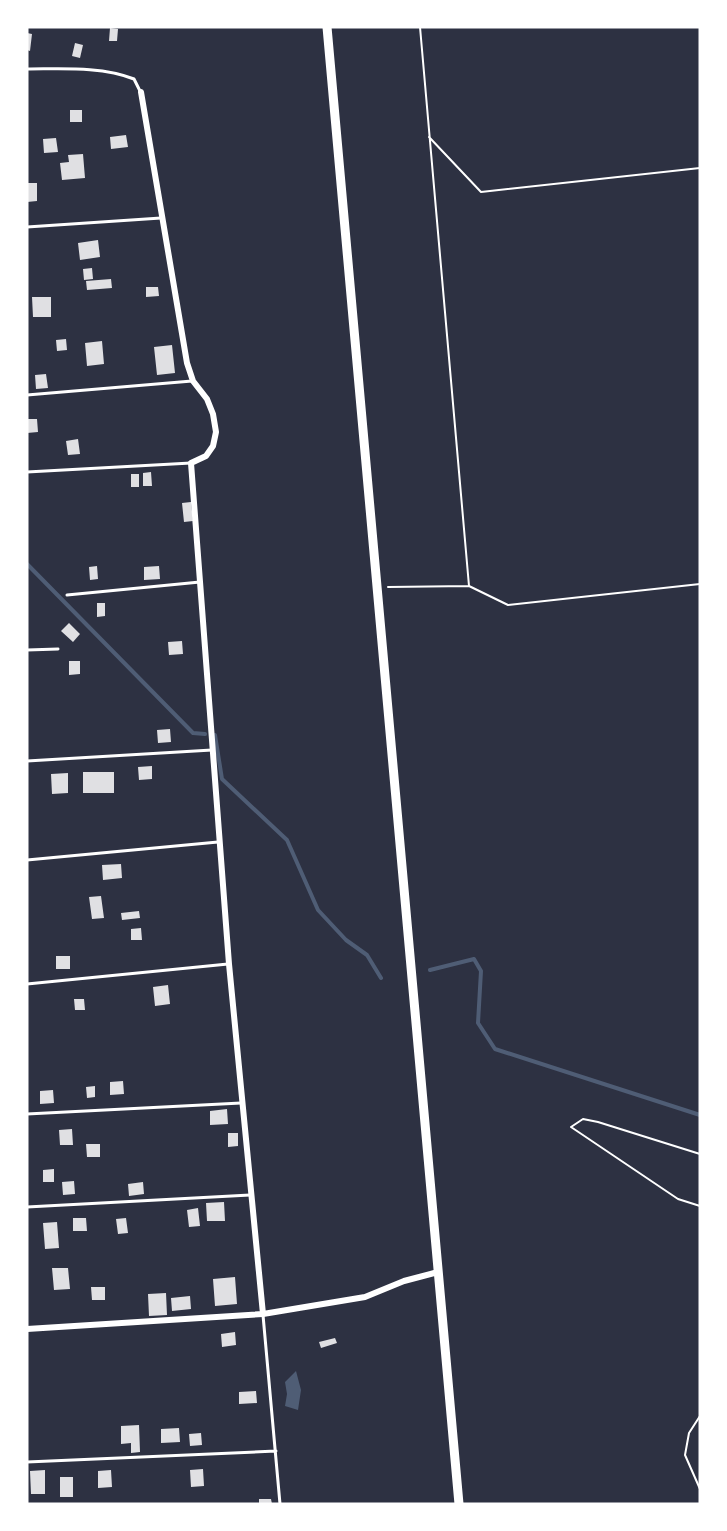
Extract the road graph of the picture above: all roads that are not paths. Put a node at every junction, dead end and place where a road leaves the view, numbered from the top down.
1 (327, 27) edge
2 (27, 69) edge
3 (141, 92) joint
4 (161, 218) junction
5 (27, 227) edge
6 (194, 381) junction
7 (27, 395) edge
8 (191, 463) junction
9 (27, 471) edge
10 (200, 582) junction
11 (66, 595) dead end
12 (58, 649) dead end
13 (27, 650) edge
14 (212, 750) junction
15 (27, 761) edge
16 (218, 842) junction
17 (27, 860) edge
18 (229, 964) junction
19 (27, 984) edge
20 (243, 1103) junction
21 (27, 1114) edge
22 (252, 1195) junction
23 (27, 1207) edge
24 (438, 1272) junction
25 (263, 1314) junction
26 (27, 1329) edge
27 (276, 1451) junction
28 (27, 1462) edge
29 (280, 1504) edge
30 (459, 1504) edge

1 - 24 main road
2 - 3 lane
3 - 4 street
4 - 5 lane
4 - 6 street
6 - 7 lane
6 - 8 street
8 - 9 lane
8 - 10 street
10 - 11 lane
10 - 14 street
12 - 13 lane
14 - 15 lane
14 - 16 street
16 - 17 lane
16 - 18 street
18 - 19 lane
18 - 20 street
20 - 21 lane
20 - 22 street
22 - 23 lane
22 - 25 street
24 - 25 street
24 - 30 main road
25 - 26 street
25 - 27 lane
27 - 28 lane
27 - 29 lane

